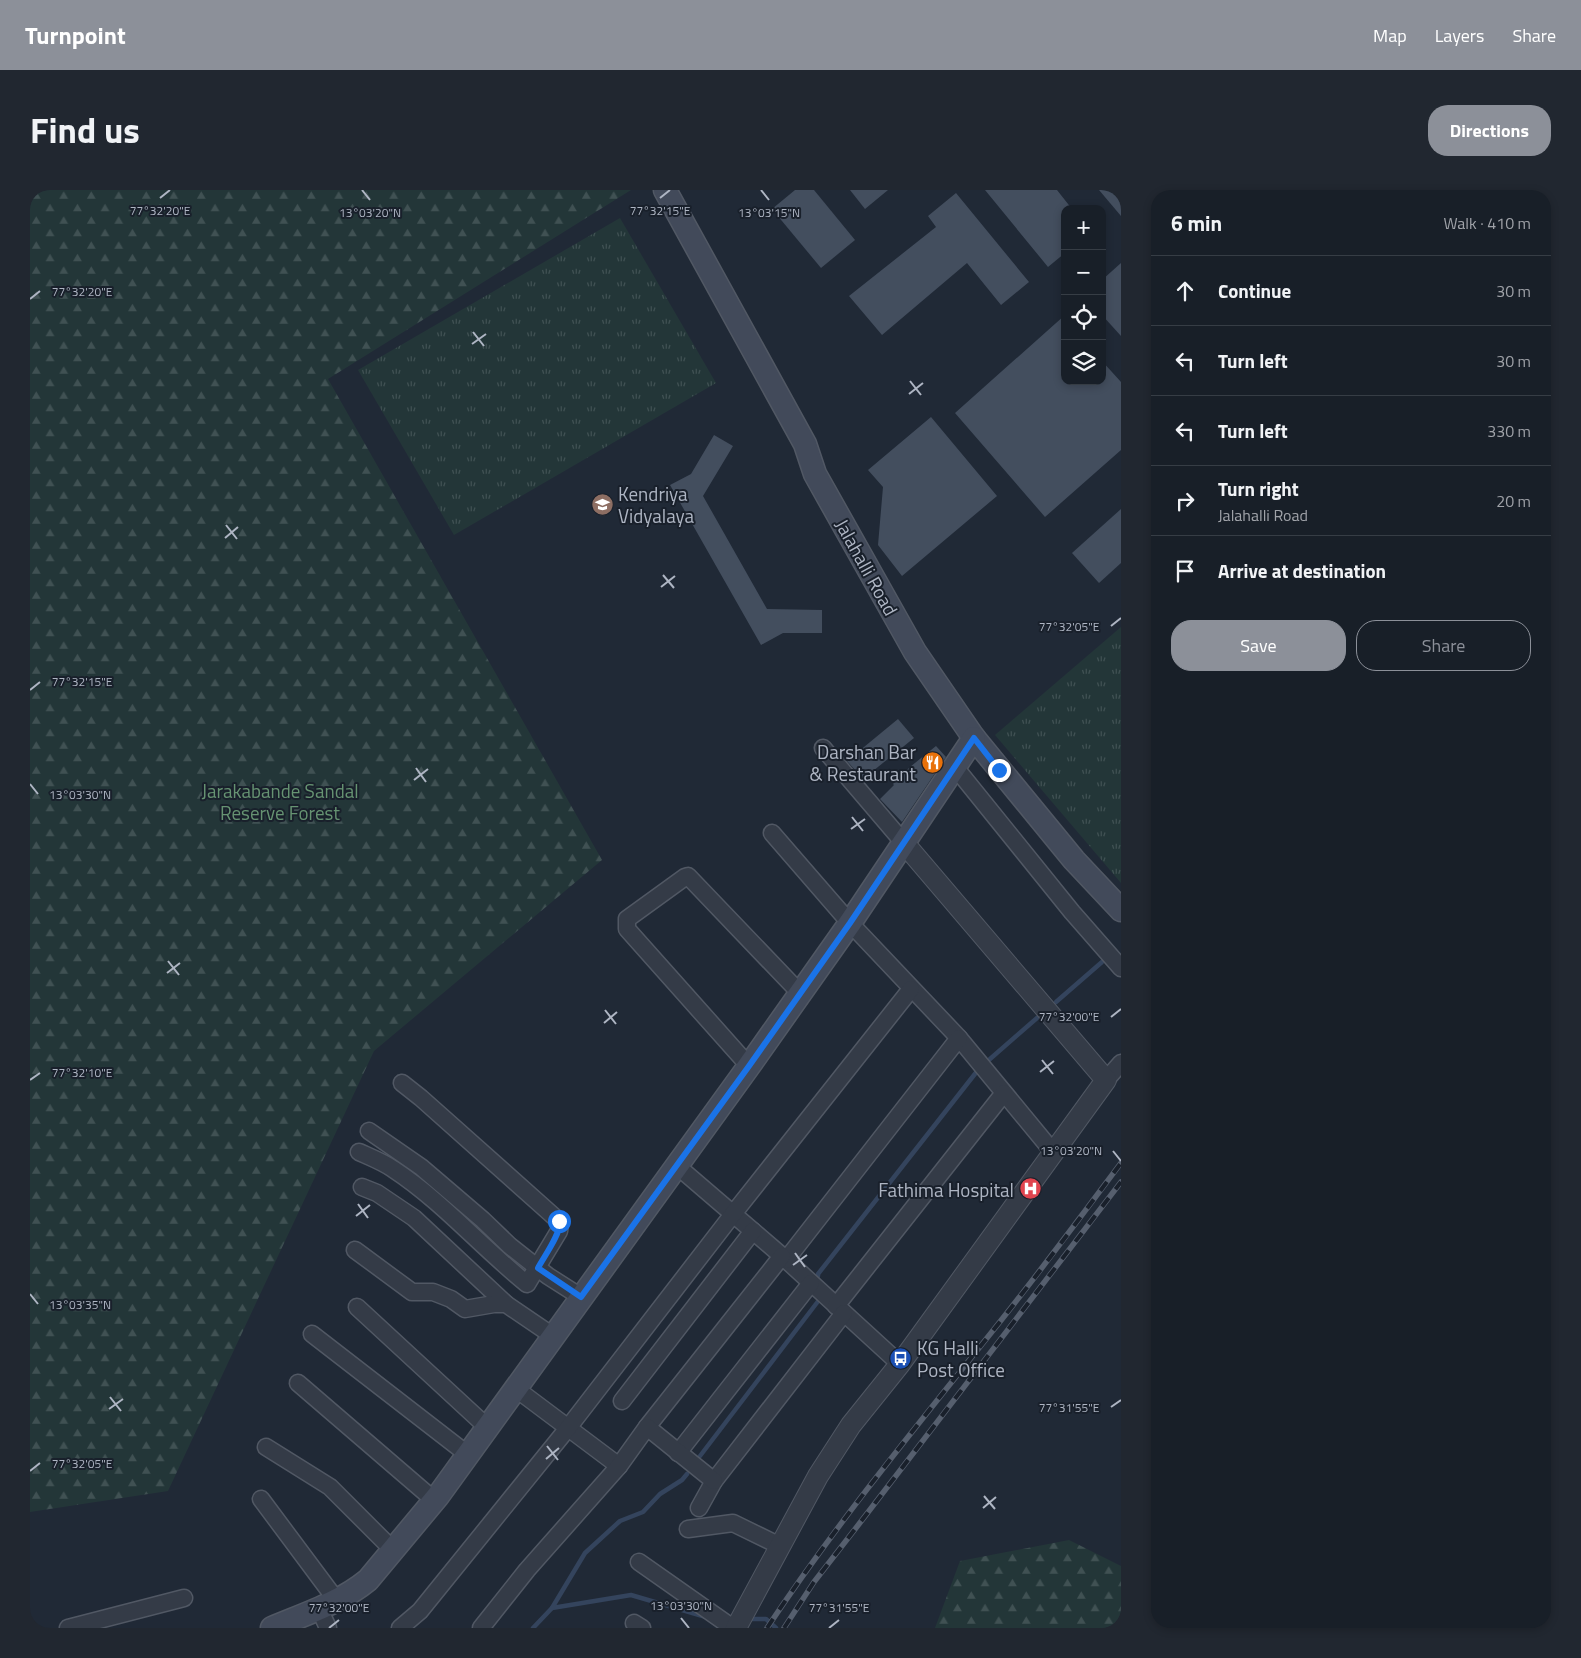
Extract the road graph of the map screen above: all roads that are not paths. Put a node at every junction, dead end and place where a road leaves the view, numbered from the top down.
1 (657, 192) edge
2 (974, 738) junction
3 (823, 748) dead end
4 (955, 768) junction
5 (772, 833) dead end
6 (904, 842) junction
7 (1121, 910) edge
8 (850, 923) junction
9 (1121, 968) edge
10 (912, 989) junction
11 (800, 993) junction
12 (958, 1038) junction
13 (1121, 1063) edge
14 (749, 1066) junction
15 (1106, 1080) junction
16 (402, 1083) dead end
17 (1004, 1093) junction
18 (369, 1131) dead end
19 (359, 1152) dead end
20 (1053, 1152) junction
21 (676, 1165) junction
22 (362, 1187) dead end
23 (733, 1214) junction
24 (753, 1231) junction
25 (355, 1250) dead end
26 (784, 1258) junction
27 (538, 1268) junction
28 (811, 1283) junction
29 (581, 1297) junction
30 (506, 1304) junction
31 (356, 1307) dead end
32 (840, 1310) junction
33 (312, 1334) dead end
34 (553, 1336) junction
35 (900, 1364) junction
36 (298, 1383) dead end
37 (515, 1388) junction
38 (622, 1401) dead end
39 (487, 1427) junction
40 (647, 1427) junction
41 (568, 1428) junction
42 (266, 1447) dead end
43 (678, 1453) junction
44 (468, 1454) junction
45 (619, 1466) junction
46 (714, 1481) junction
47 (260, 1499) dead end
48 (434, 1500) junction
49 (699, 1508) dead end
50 (688, 1529) dead end
51 (780, 1546) junction
52 (393, 1550) junction
53 (639, 1562) dead end
54 (184, 1598) dead end
55 (328, 1612) edge
56 (68, 1628) edge
57 (272, 1628) edge
58 (400, 1628) edge
59 (481, 1628) edge
60 (734, 1628) edge

1 - 2 main road, Jalahalli Road
2 - 4 main road
2 - 7 main road, Jalahalli Road
3 - 6 street
4 - 6 main road
4 - 9 street
5 - 8 street
6 - 8 main road
6 - 15 street
8 - 10 street
8 - 11 main road
10 - 12 street
10 - 23 street
11 - 14 main road
11 - 14 street
12 - 17 street
12 - 26 street
13 - 15 street
14 - 21 main road
15 - 20 street
16 - 27 street
17 - 20 street
17 - 32 street
18 - 27 street
19 - 27 street
20 - 35 street
21 - 23 street
21 - 29 main road
22 - 30 street
23 - 24 street
23 - 41 street
24 - 26 street
24 - 38 street
25 - 30 street
26 - 28 street
26 - 40 street
27 - 29 street
28 - 32 street
28 - 43 street
29 - 34 main road
30 - 34 street
31 - 39 street
32 - 35 street
32 - 46 street
33 - 44 street
34 - 37 main road
35 - 51 street
36 - 48 street
37 - 39 main road
37 - 41 street
39 - 44 main road
40 - 43 street
40 - 45 street
41 - 45 street
41 - 58 street
42 - 52 street
43 - 46 street
44 - 48 main road
45 - 59 street
46 - 49 street
47 - 55 street
48 - 52 main road
50 - 51 street
51 - 60 street
52 - 55 main road
53 - 60 street
54 - 56 street
55 - 57 main road

